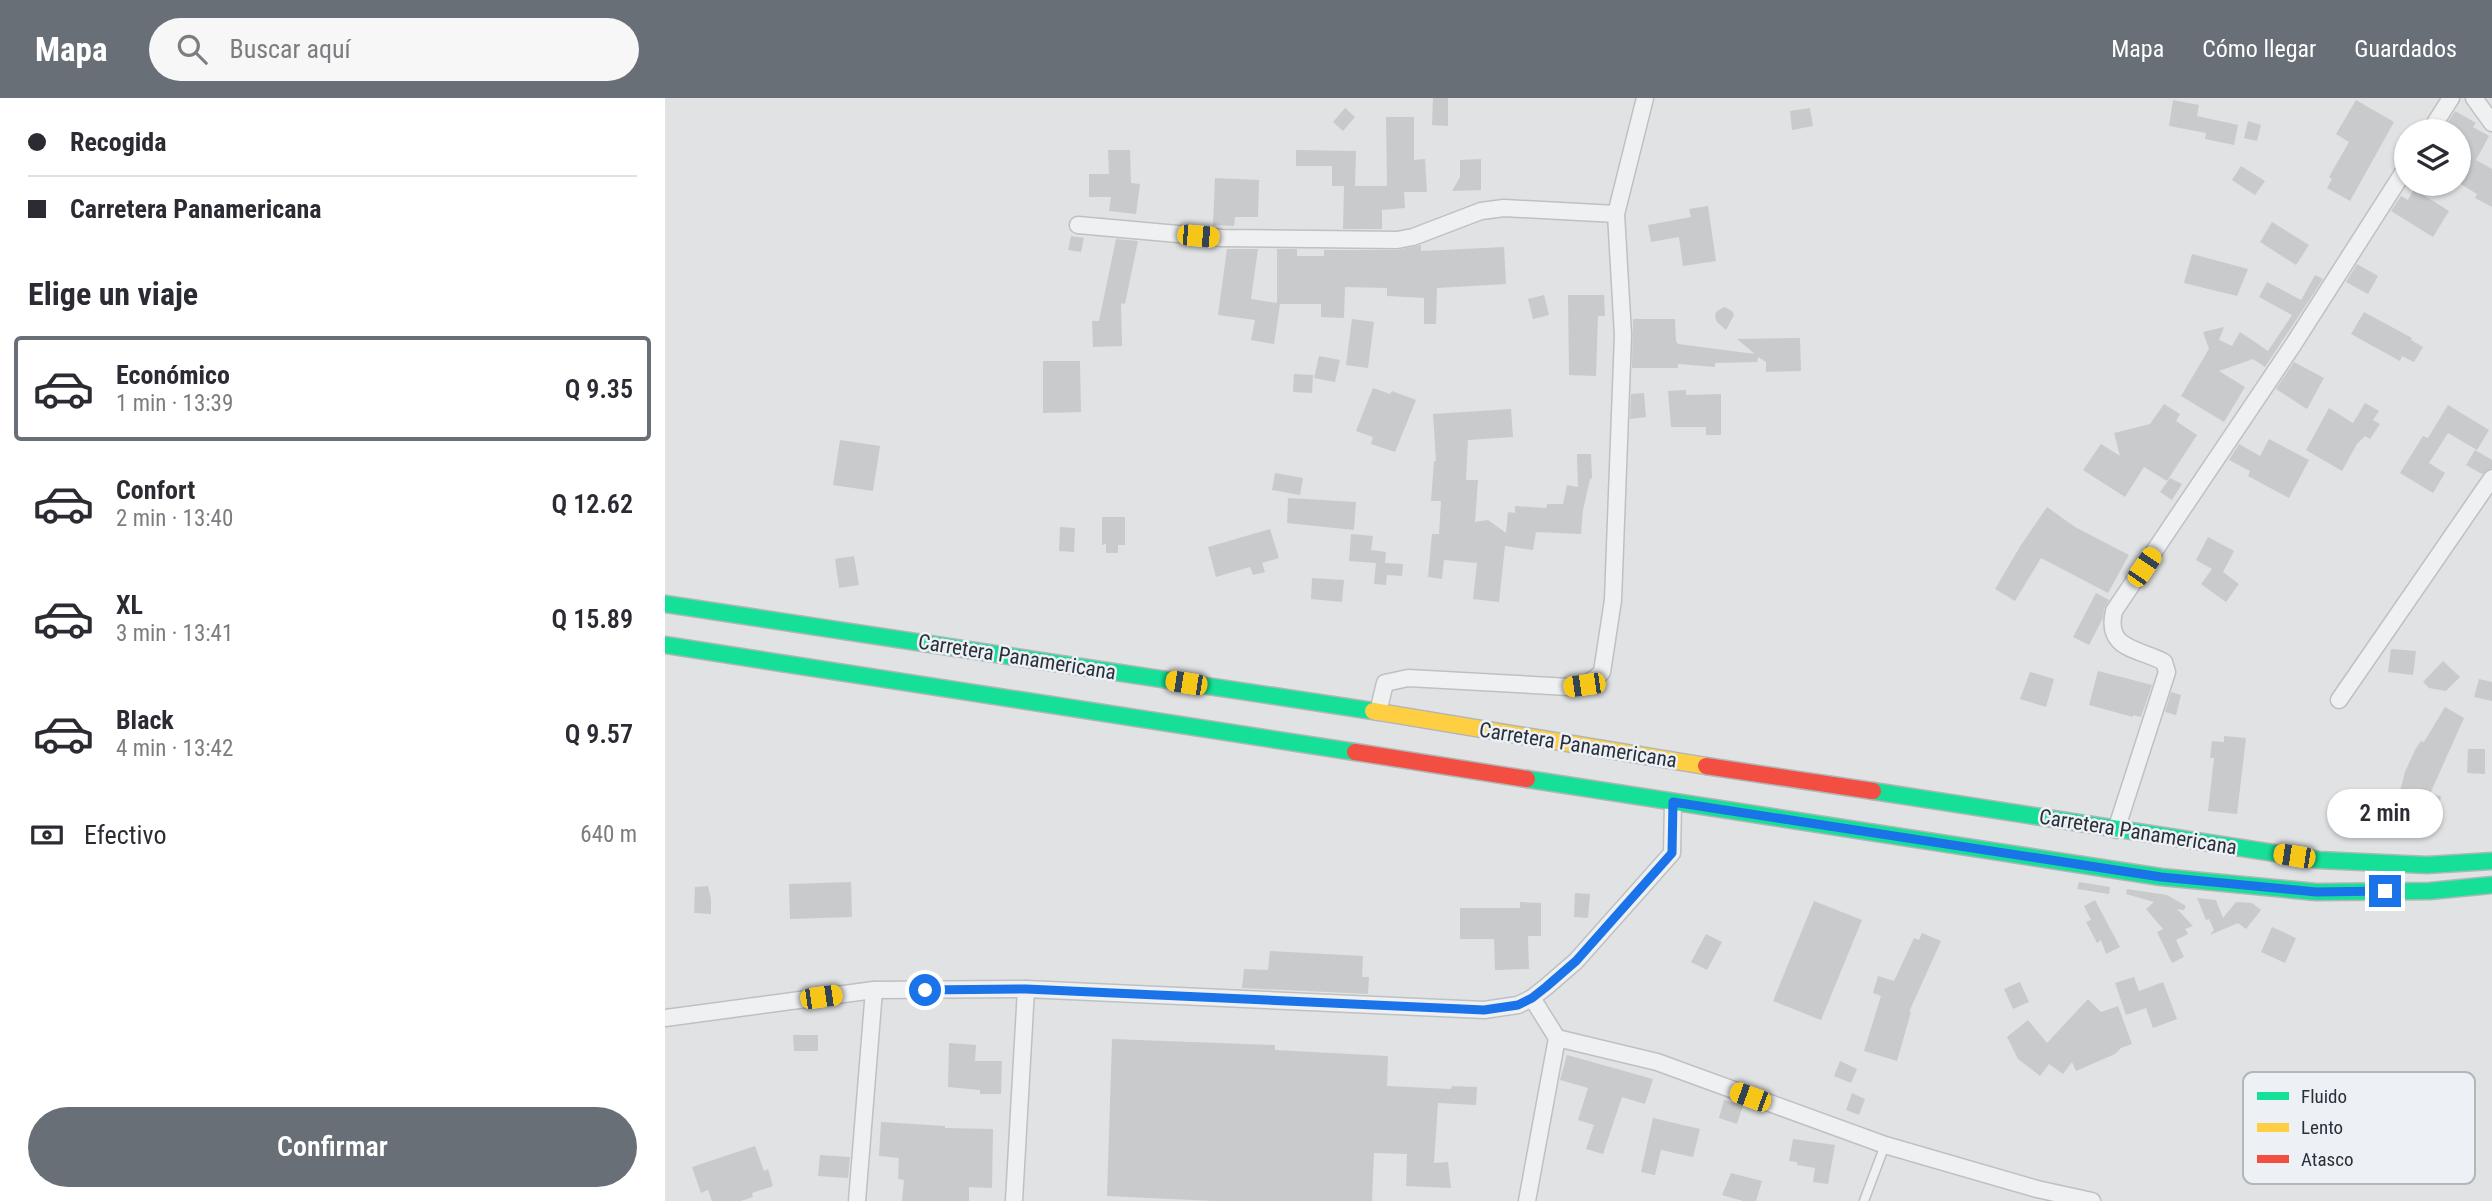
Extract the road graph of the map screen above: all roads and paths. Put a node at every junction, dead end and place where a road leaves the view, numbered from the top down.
1 (1645, 98) edge
2 (2451, 98) edge
3 (2474, 98) edge
4 (2438, 119) edge
5 (2492, 122) edge
6 (2394, 187) edge
7 (1616, 214) junction
8 (1078, 225) dead end
9 (2492, 478) edge
10 (665, 604) edge
11 (665, 645) edge
12 (2339, 700) dead end
13 (1378, 712) junction
14 (1186, 726) junction
15 (1384, 735) junction
16 (1541, 740) junction
17 (1414, 762) junction
18 (1673, 802) junction
19 (2116, 830) junction
20 (2492, 861) edge
21 (2492, 885) edge
22 (1026, 989) junction
23 (874, 990) junction
24 (1532, 998) junction
25 (665, 1018) edge
26 (1557, 1038) junction
27 (1885, 1146) junction
28 (857, 1201) edge
29 (1014, 1201) edge
30 (1527, 1201) edge
31 (1864, 1201) edge
32 (2092, 1201) edge

1 - 7 street
2 - 4 street
3 - 5 street
6 - 19 street
7 - 8 street
7 - 13 street
9 - 12 street
10 - 13 highway, Carretera Panamericana
11 - 14 highway, Carretera Panamericana
13 - 15 highway
13 - 16 highway, Carretera Panamericana
14 - 15 highway
14 - 17 highway, Carretera Panamericana
15 - 16 highway
15 - 17 highway
16 - 19 highway, Carretera Panamericana
17 - 18 highway, Carretera Panamericana
18 - 21 highway, Carretera Panamericana
18 - 24 street
19 - 20 highway, Carretera Panamericana
22 - 23 street
22 - 24 street
22 - 29 street
23 - 25 street
23 - 28 street
24 - 26 street
26 - 27 street
26 - 30 street
27 - 31 lane
27 - 32 street

